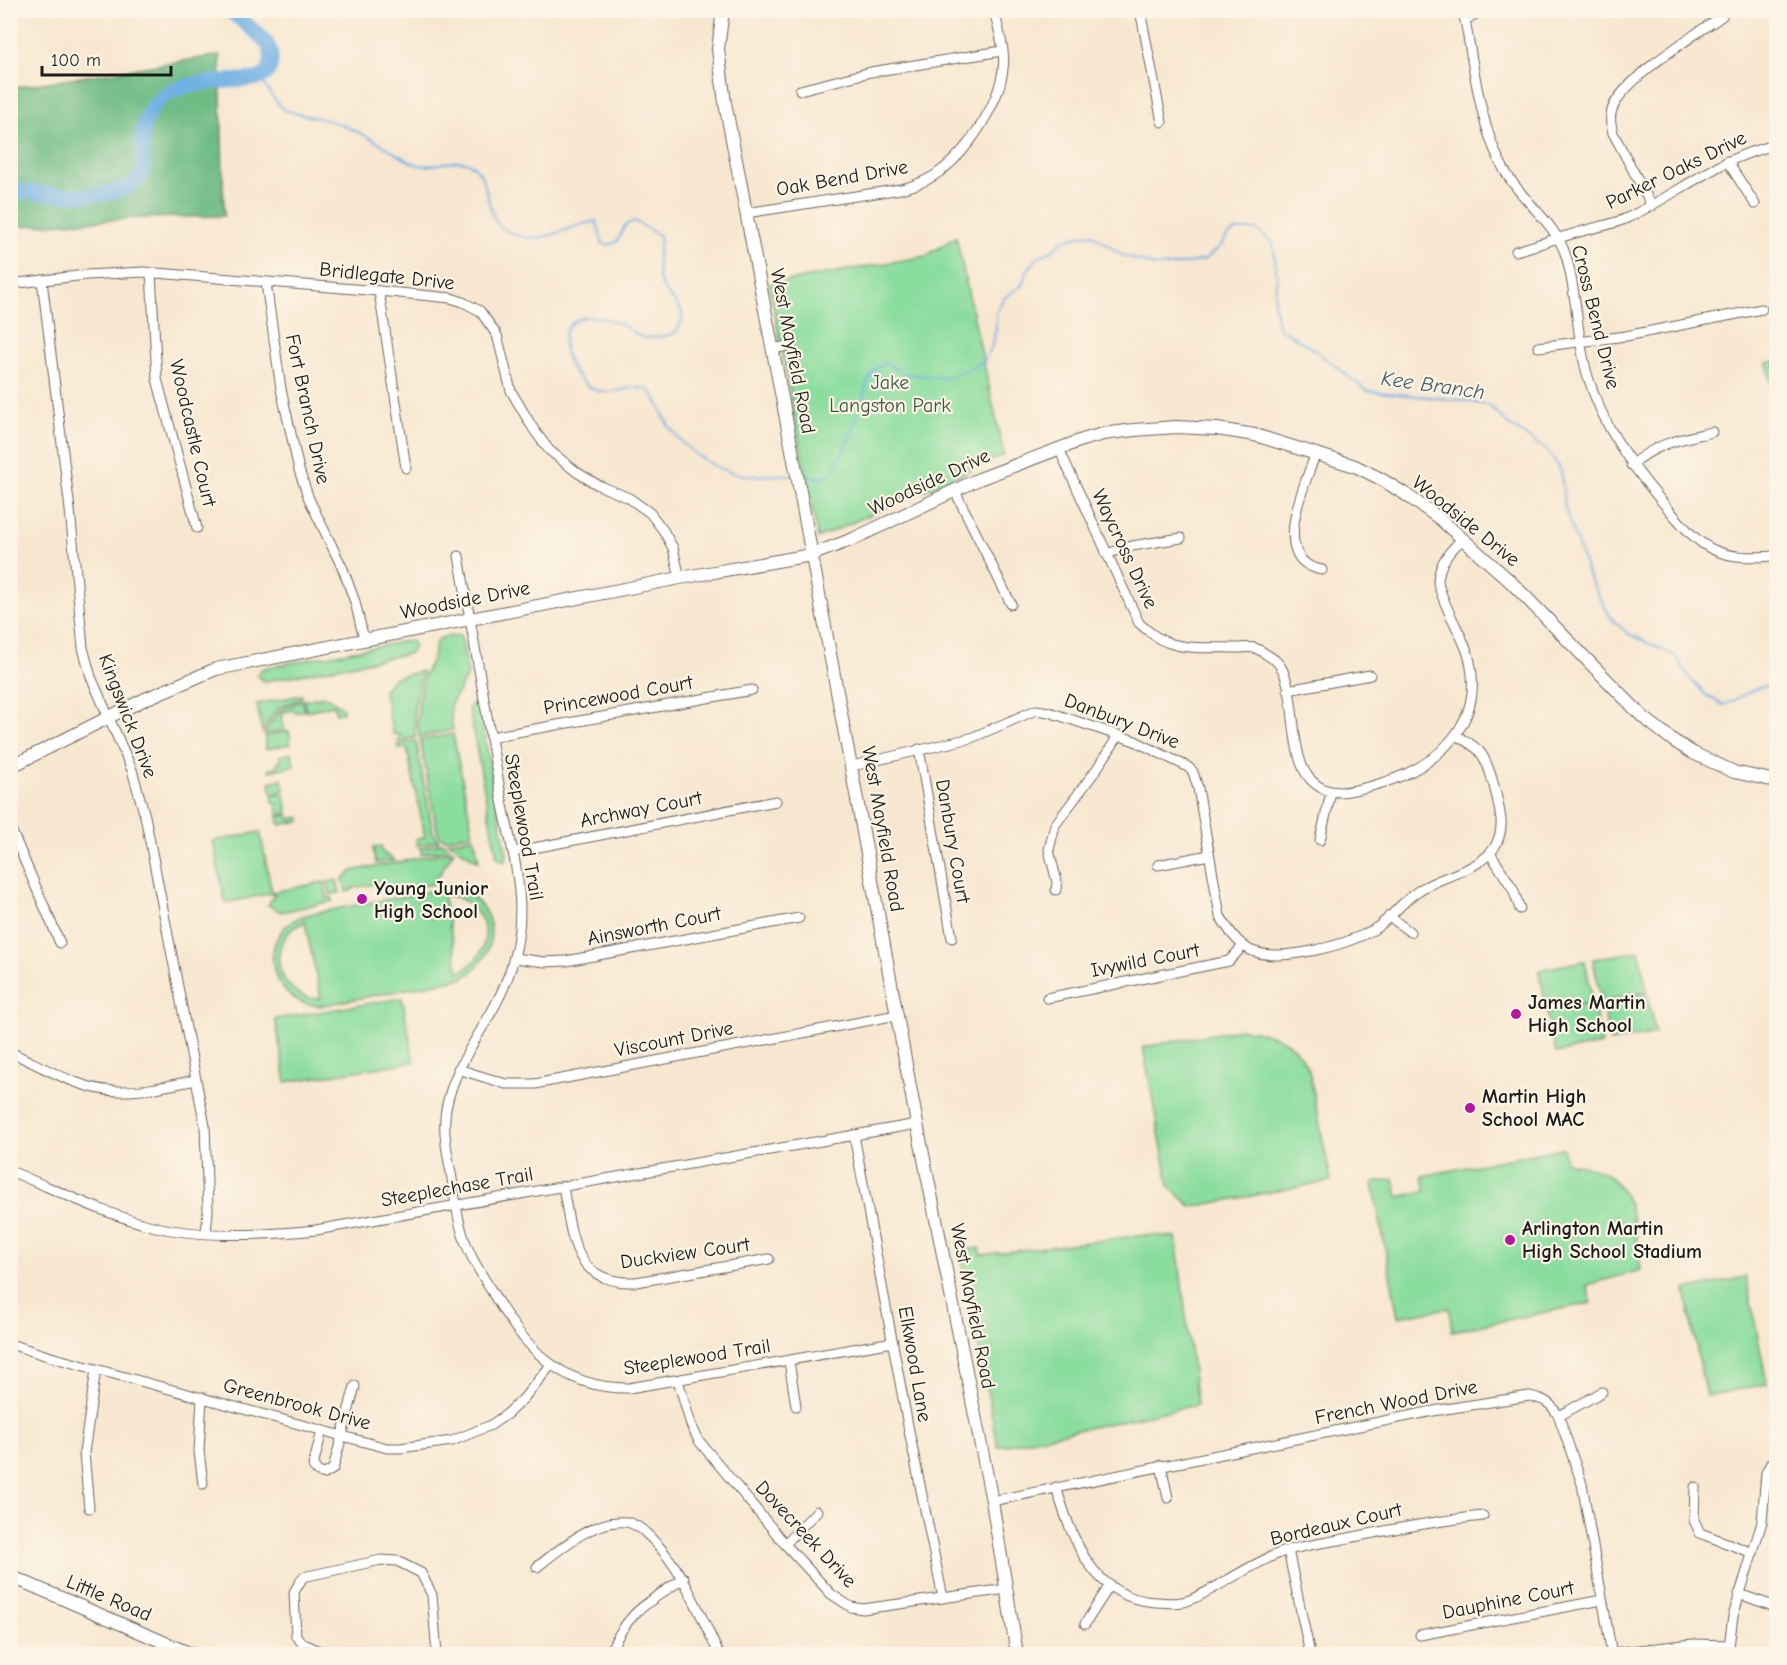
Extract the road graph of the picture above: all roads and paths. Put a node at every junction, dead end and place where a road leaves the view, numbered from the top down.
1 (723, 10) edge
2 (994, 10) edge
3 (1140, 10) edge
4 (1483, 10) edge
5 (1464, 15) edge
6 (1722, 16) dead end
7 (1002, 51) junction
8 (800, 90) dead end
9 (1162, 122) dead end
10 (1776, 145) edge
11 (1727, 161) junction
12 (1755, 204) dead end
13 (1652, 206) junction
14 (746, 213) junction
15 (1557, 238) junction
16 (1516, 251) dead end
17 (152, 273) junction
18 (42, 280) junction
19 (266, 283) junction
20 (10, 284) edge
21 (379, 291) junction
22 (1762, 309) dead end
23 (1581, 342) junction
24 (792, 345) dead end
25 (1538, 347) dead end
26 (773, 349) junction
27 (1712, 432) dead end
28 (1059, 449) junction
29 (1316, 455) junction
30 (1631, 465) junction
31 (406, 468) dead end
32 (955, 491) junction
33 (197, 528) dead end
34 (1181, 538) dead end
35 (1462, 539) junction
36 (1106, 554) junction
37 (812, 555) junction
38 (459, 556) dead end
39 (1776, 556) edge
40 (1322, 570) dead end
41 (680, 578) junction
42 (1011, 604) dead end
43 (470, 619) junction
44 (364, 639) junction
45 (1370, 675) dead end
46 (752, 690) dead end
47 (1288, 690) junction
48 (109, 718) junction
49 (1119, 735) junction
50 (1456, 735) junction
51 (490, 737) junction
52 (919, 749) junction
53 (852, 766) junction
54 (10, 767) edge
55 (1776, 781) edge
56 (1331, 792) junction
57 (776, 801) dead end
58 (10, 827) edge
59 (1320, 840) dead end
60 (513, 852) junction
61 (1490, 853) junction
62 (1209, 855) junction
63 (1158, 866) dead end
64 (1056, 890) dead end
65 (1520, 909) dead end
66 (1389, 916) junction
67 (799, 918) dead end
68 (1410, 932) dead end
69 (952, 938) dead end
70 (60, 944) dead end
71 (1243, 946) junction
72 (514, 958) junction
73 (1047, 998) dead end
74 (897, 1015) junction
75 (10, 1052) edge
76 (458, 1069) junction
77 (196, 1080) junction
78 (917, 1124) junction
79 (854, 1135) junction
80 (10, 1172) edge
81 (563, 1187) junction
82 (456, 1205) junction
83 (206, 1233) junction
84 (769, 1259) dead end
85 (893, 1342) junction
86 (10, 1344) edge
87 (789, 1360) junction
88 (550, 1365) junction
89 (96, 1369) junction
90 (678, 1380) junction
91 (355, 1386) dead end
92 (1602, 1392) dead end
93 (202, 1397) junction
94 (796, 1406) dead end
95 (1559, 1416) junction
96 (322, 1431) junction
97 (343, 1436) junction
98 (1776, 1458) edge
99 (1161, 1465) junction
100 (203, 1484) dead end
101 (1056, 1487) junction
102 (1695, 1487) dead end
103 (1168, 1498) dead end
104 (992, 1501) junction
105 (89, 1508) dead end
106 (817, 1511) dead end
107 (1483, 1516) dead end
108 (785, 1544) junction
109 (1288, 1550) junction
110 (1753, 1553) junction
111 (537, 1567) dead end
112 (10, 1576) edge
113 (684, 1578) junction
114 (1110, 1585) junction
115 (1007, 1589) junction
116 (1739, 1594) junction
117 (943, 1598) junction
118 (1602, 1600) junction
119 (1776, 1607) edge
120 (1085, 1624) dead end
121 (1420, 1635) dead end
122 (1728, 1650) edge
123 (191, 1654) edge
124 (326, 1654) edge
125 (437, 1654) edge
126 (609, 1654) edge
127 (719, 1654) edge
128 (1017, 1654) edge
129 (1310, 1654) edge
130 (1612, 1654) edge

1 - 14 street, West Mayfield Road
2 - 7 street, Oak Bend Drive
3 - 9 street
4 - 5 street
5 - 15 street, Cross Bend Drive
6 - 13 street
7 - 8 street
7 - 14 street, Oak Bend Drive
10 - 11 street, Parker Oaks Drive
11 - 12 street
11 - 13 street, Parker Oaks Drive
13 - 15 street, Parker Oaks Drive
14 - 26 street, West Mayfield Road
15 - 16 street, Parker Oaks Drive
15 - 23 street, Cross Bend Drive
17 - 18 street, Bridlegate Drive
17 - 19 street, Bridlegate Drive
17 - 33 street, Woodcastle Court
18 - 20 street, Bridlegate Drive
18 - 48 street, Kingswick Drive
19 - 21 street, Bridlegate Drive
19 - 44 street, Fort Branch Drive
21 - 31 street
21 - 41 street, Bridlegate Drive
22 - 23 street
23 - 25 street
23 - 30 street, Cross Bend Drive
24 - 26 street
26 - 37 street, West Mayfield Road
27 - 30 street
28 - 29 street, Woodside Drive
28 - 32 street, Woodside Drive
28 - 36 street, Waycross Drive
29 - 35 street, Woodside Drive
29 - 40 street
30 - 39 street, Cross Bend Drive
32 - 37 street, Woodside Drive
32 - 42 street
34 - 36 street
35 - 50 street
35 - 55 street, Woodside Drive
36 - 47 street, Waycross Drive
37 - 41 street, Woodside Drive
37 - 53 street, West Mayfield Road
38 - 43 street, Steeplewood Trail
41 - 43 street, Woodside Drive
43 - 44 street, Woodside Drive
43 - 51 street, Steeplewood Trail
44 - 48 street, Woodside Drive
45 - 47 street
46 - 51 street, Princewood Court
47 - 56 street, Waycross Drive
48 - 54 street, Woodside Drive
48 - 77 street, Kingswick Drive
49 - 52 street, Danbury Drive
49 - 62 street, Danbury Drive
49 - 64 street
50 - 56 street
50 - 61 street
51 - 60 street, Steeplewood Trail
52 - 53 street, Danbury Drive
52 - 69 street, Danbury Court
53 - 74 street, West Mayfield Road
56 - 59 street
57 - 60 street, Archway Court
58 - 70 street
60 - 72 street, Steeplewood Trail
61 - 65 street
61 - 66 street
62 - 63 street
62 - 71 street, Danbury Drive
66 - 68 street
66 - 71 street
67 - 72 street, Ainsworth Court
71 - 73 street, Ivywild Court
72 - 76 street, Steeplewood Trail
74 - 76 street, Viscount Drive
74 - 78 street, West Mayfield Road
75 - 77 street
76 - 82 street, Steeplewood Trail
77 - 83 street, Kingswick Drive
78 - 79 street, Steeplechase Trail
78 - 104 street, West Mayfield Road
79 - 81 street, Steeplechase Trail
79 - 85 street, Elkwood Lane
80 - 83 street, Steeplechase Trail
81 - 82 street, Steeplechase Trail
81 - 84 street, Duckview Court
82 - 83 street, Steeplechase Trail
82 - 88 street, Steeplewood Trail
85 - 87 street, Steeplewood Trail
85 - 117 street, Elkwood Lane
86 - 89 street, Greenbrook Drive
87 - 90 street, Steeplewood Trail
87 - 94 street
88 - 90 street, Steeplewood Trail
88 - 97 street, Greenbrook Drive
89 - 93 street, Greenbrook Drive
89 - 105 street
90 - 108 street, Dovecreek Drive
91 - 97 street
92 - 95 street
93 - 96 street, Greenbrook Drive
93 - 100 street
95 - 99 street, French Wood Drive
95 - 118 street
96 - 97 street, Greenbrook Drive
96 - 97 street
98 - 110 street
99 - 101 street, French Wood Drive
99 - 103 street
101 - 104 street, French Wood Drive
101 - 114 street, Bordeaux Court
102 - 110 street
104 - 115 street, West Mayfield Road
106 - 108 street
107 - 109 street, Bordeaux Court
108 - 117 street, Dovecreek Drive
109 - 114 street, Bordeaux Court
109 - 129 street
110 - 116 street
111 - 113 street
112 - 123 street, Little Road
113 - 126 street
113 - 127 street
114 - 120 street
115 - 117 street, Dovecreek Drive
115 - 128 street, West Mayfield Road
116 - 119 street
116 - 122 street
118 - 121 street, Dauphine Court
118 - 130 street
122 - 130 street
124 - 125 street

